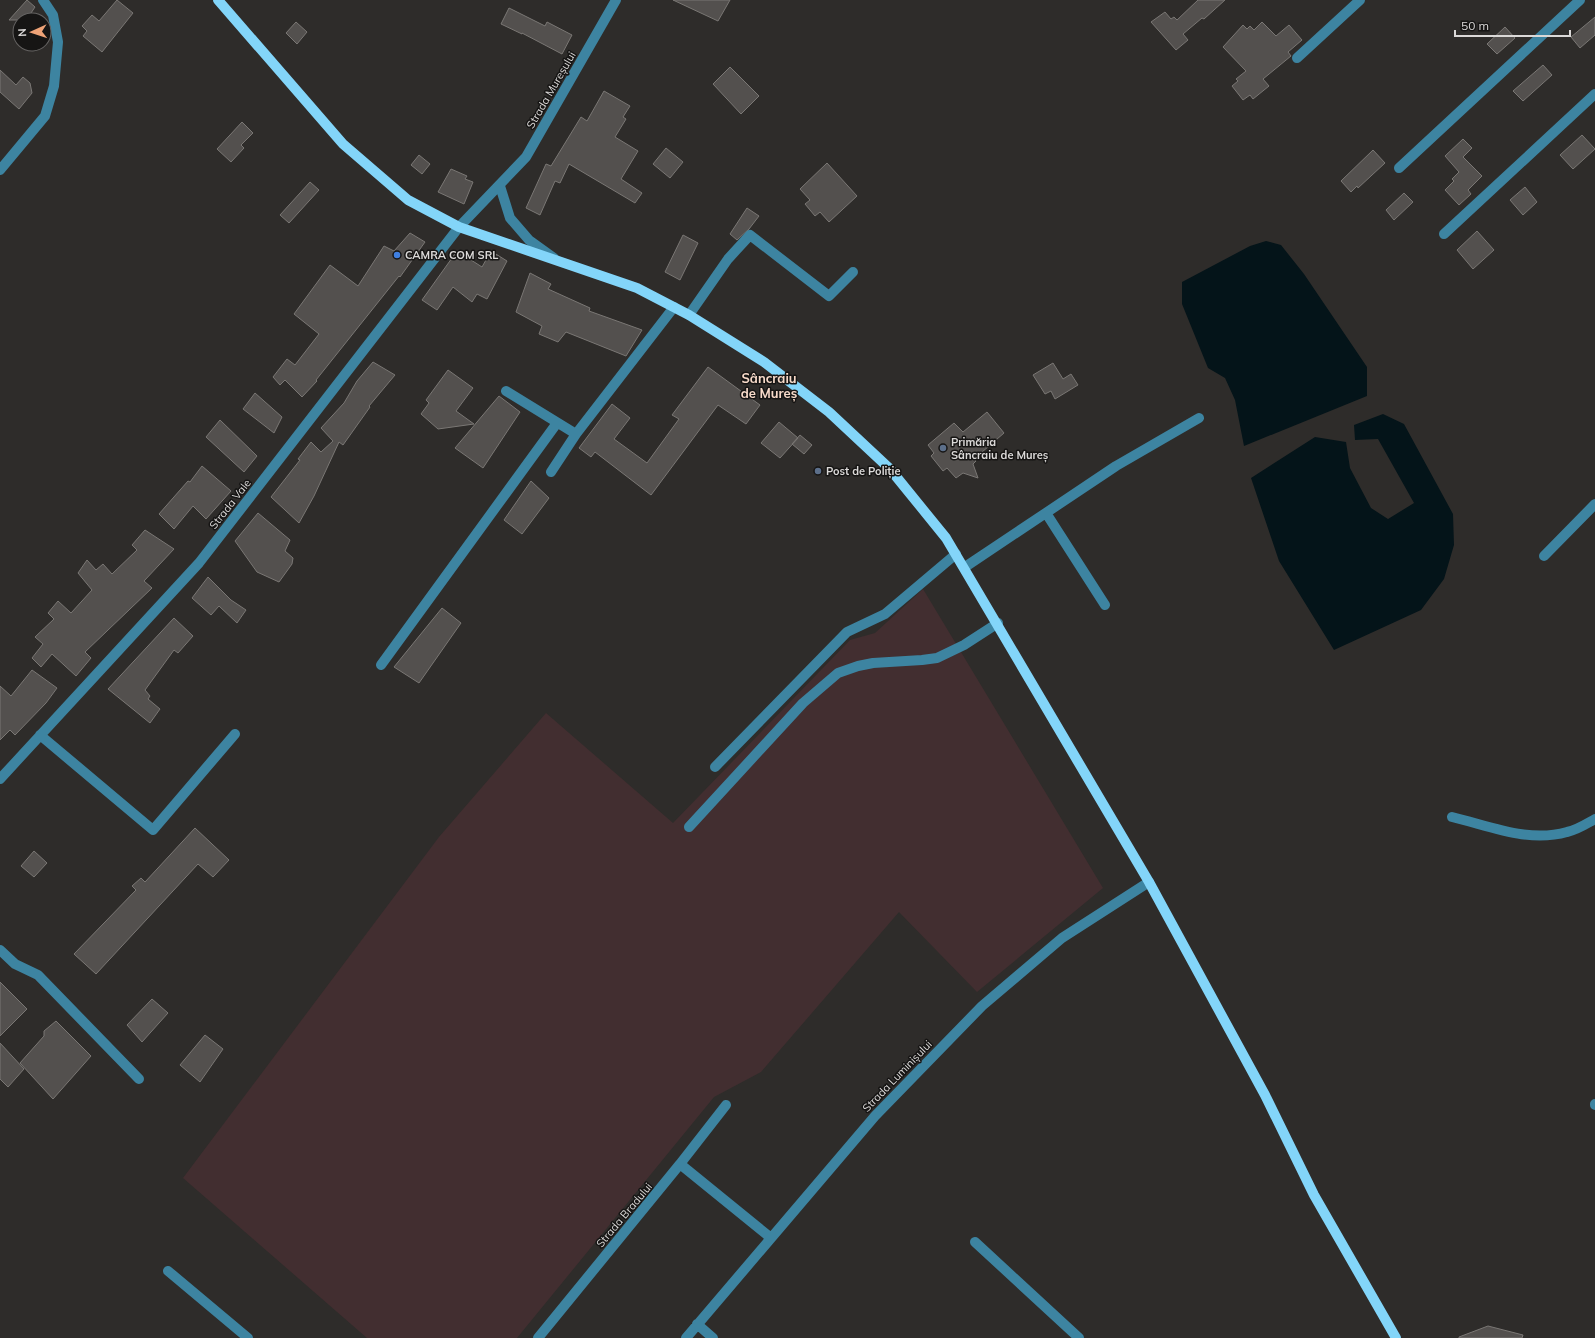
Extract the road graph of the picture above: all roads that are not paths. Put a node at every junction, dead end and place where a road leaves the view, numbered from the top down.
1 (43, 0) edge
2 (218, 0) edge
3 (616, 0) edge
4 (1360, 0) edge
5 (1580, 0) edge
6 (1297, 58) dead end
7 (1595, 94) edge
8 (1399, 168) dead end
9 (0, 170) edge
10 (500, 186) junction
11 (459, 227) junction
12 (1444, 234) dead end
13 (556, 259) junction
14 (854, 272) dead end
15 (674, 307) junction
16 (689, 314) junction
17 (506, 391) dead end
18 (1199, 418) dead end
19 (557, 423) junction
20 (576, 434) junction
21 (551, 472) dead end
22 (1595, 504) edge
23 (1046, 513) junction
24 (956, 554) junction
25 (1544, 556) dead end
26 (964, 567) junction
27 (1105, 605) dead end
28 (998, 623) junction
29 (381, 665) dead end
30 (235, 734) dead end
31 (40, 735) junction
32 (715, 767) dead end
33 (0, 779) edge
34 (1452, 817) dead end
35 (1595, 819) edge
36 (689, 827) dead end
37 (1149, 882) junction
38 (0, 950) edge
39 (139, 1079) dead end
40 (726, 1105) dead end
41 (680, 1164) junction
42 (771, 1238) junction
43 (975, 1242) dead end
44 (168, 1271) dead end
45 (697, 1324) junction
46 (248, 1338) edge
47 (538, 1338) edge
48 (686, 1338) edge
49 (713, 1338) edge
50 (1079, 1338) edge
51 (1396, 1338) edge

1 - 9 street
2 - 11 main road
3 - 10 street, Strada Mureșului
4 - 6 street
5 - 8 street
7 - 12 street
10 - 11 street, Strada Mureșului
10 - 13 street
11 - 13 main road
11 - 31 street, Strada Vale
13 - 15 main road
14 - 16 street
15 - 16 main road
15 - 20 street
16 - 24 main road
17 - 19 street
18 - 23 street
19 - 20 street
19 - 29 street
20 - 21 street
22 - 25 street
23 - 26 street
23 - 27 street
24 - 26 main road
24 - 32 street
26 - 28 main road
28 - 36 street
28 - 37 main road
30 - 31 street
31 - 33 street, Strada Vale
34 - 35 street
37 - 42 street, Strada Luminișului
37 - 51 main road
38 - 39 street
40 - 41 street, Strada Bradului
41 - 42 street
41 - 47 street, Strada Bradului
42 - 45 street, Strada Luminișului
43 - 50 street
44 - 46 street
45 - 48 street, Strada Luminișului
45 - 49 street

